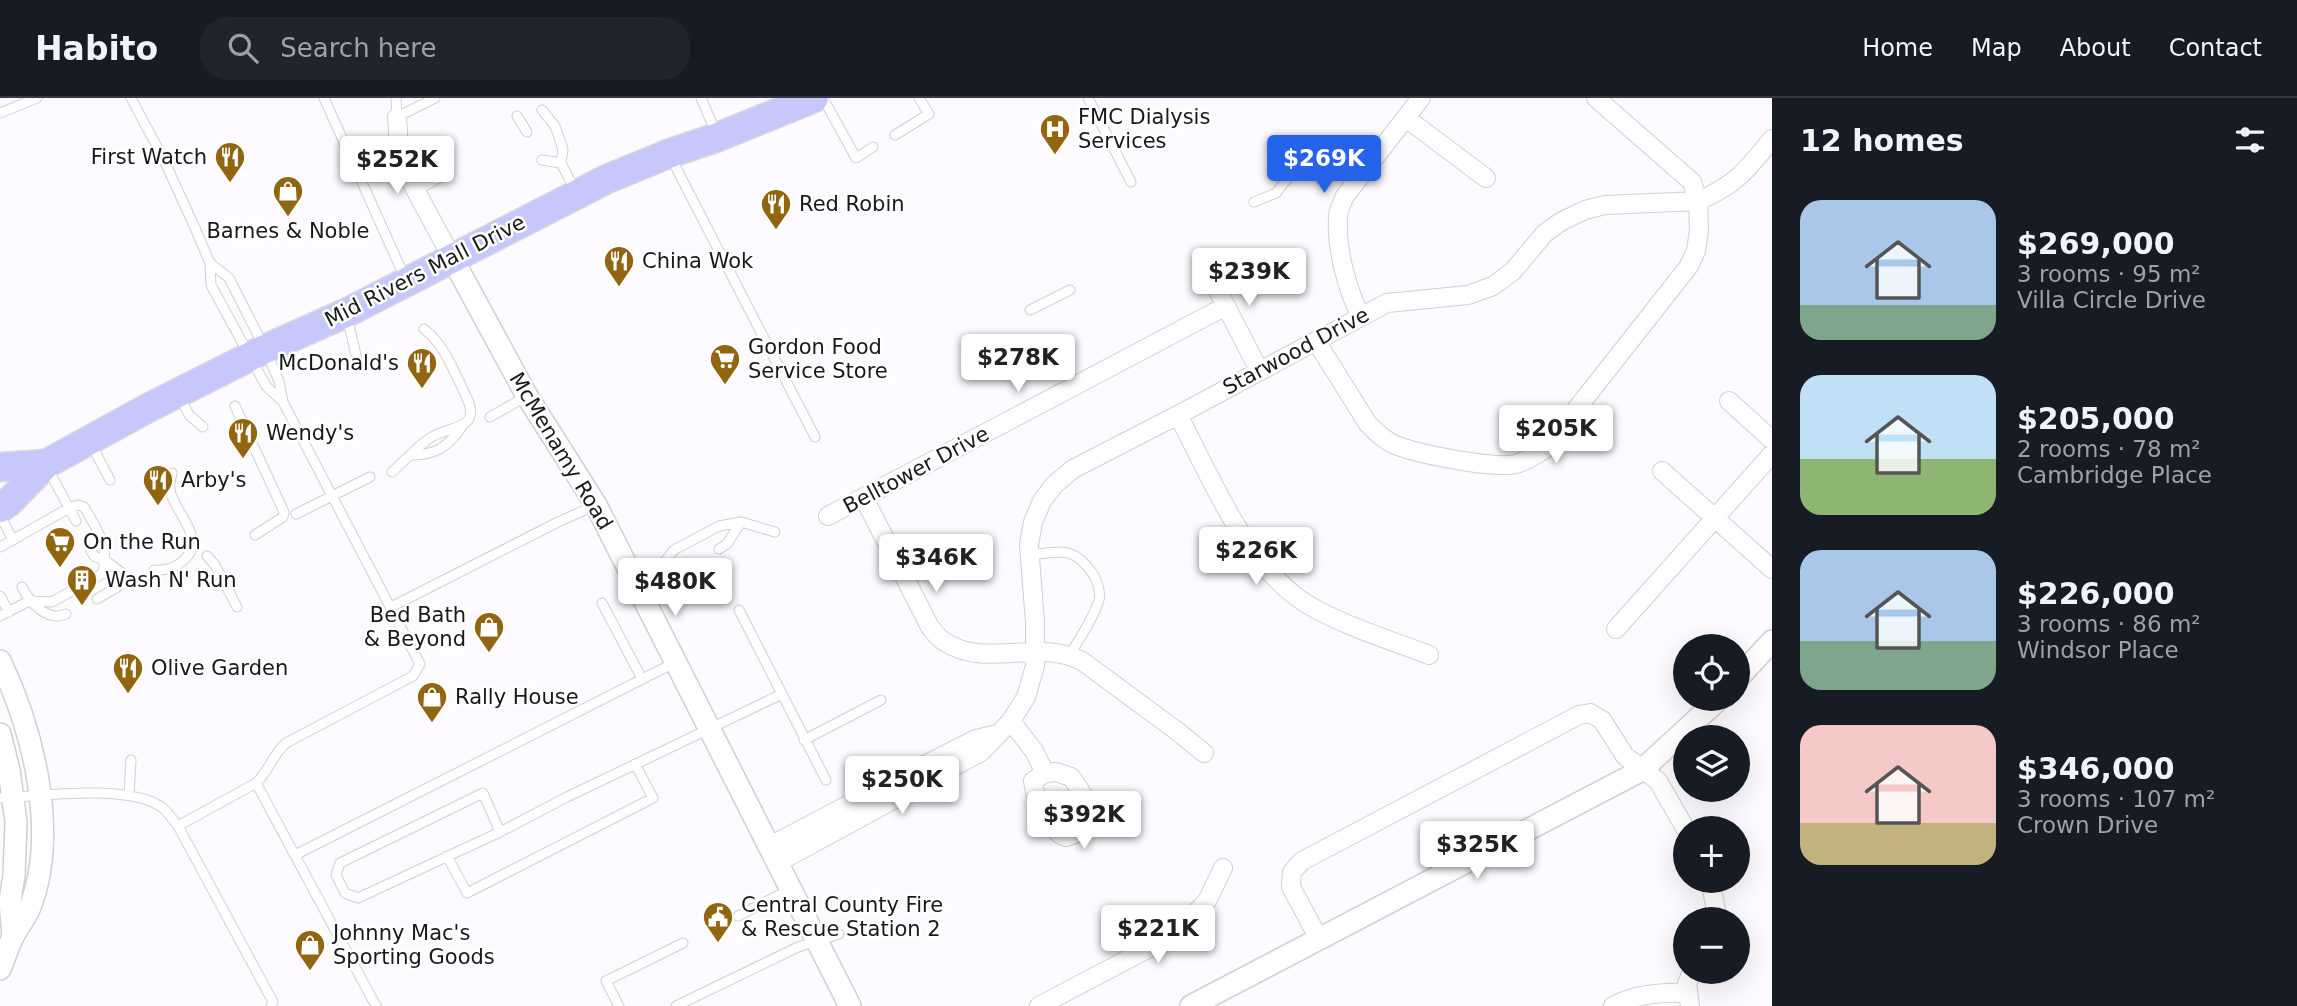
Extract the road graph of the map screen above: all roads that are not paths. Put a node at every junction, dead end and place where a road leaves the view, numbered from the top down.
1 (37, 98) edge
2 (131, 98) edge
3 (324, 98) edge
4 (396, 98) edge
5 (435, 98) edge
6 (814, 98) edge
7 (823, 98) edge
8 (919, 98) edge
9 (1088, 98) edge
10 (1421, 98) edge
11 (1596, 98) edge
12 (703, 99) edge
13 (542, 110) dead end
14 (0, 113) edge
15 (517, 116) dead end
16 (397, 117) junction
17 (1406, 118) junction
18 (527, 132) dead end
19 (895, 135) dead end
20 (718, 137) junction
21 (1772, 139) edge
22 (873, 147) dead end
23 (668, 153) junction
24 (542, 160) dead end
25 (561, 163) junction
26 (1291, 163) dead end
27 (449, 173) dead end
28 (1486, 178) dead end
29 (1131, 182) dead end
30 (416, 191) junction
31 (577, 193) junction
32 (1698, 201) junction
33 (1254, 202) dead end
34 (453, 258) junction
35 (210, 263) junction
36 (1204, 264) dead end
37 (407, 282) junction
38 (1070, 290) dead end
39 (1226, 306) junction
40 (1030, 310) dead end
41 (346, 313) junction
42 (1361, 317) junction
43 (424, 329) dead end
44 (1316, 341) junction
45 (257, 353) junction
46 (358, 363) dead end
47 (1259, 370) junction
48 (178, 393) junction
49 (527, 396) junction
50 (1729, 401) dead end
51 (283, 402) junction
52 (235, 406) dead end
53 (1178, 415) junction
54 (490, 416) dead end
55 (203, 427) dead end
56 (461, 428) junction
57 (815, 437) dead end
58 (1772, 440) edge
59 (89, 441) junction
60 (1772, 454) edge
61 (413, 455) junction
62 (46, 464) junction
63 (0, 467) edge
64 (1662, 471) dead end
65 (392, 472) dead end
66 (172, 473) dead end
67 (370, 477) dead end
68 (110, 480) dead end
69 (333, 496) junction
70 (864, 498) junction
71 (596, 505) junction
72 (0, 508) edge
73 (69, 508) junction
74 (296, 514) dead end
75 (0, 515) edge
76 (828, 516) dead end
77 (1715, 518) junction
78 (76, 521) dead end
79 (741, 522) junction
80 (775, 532) dead end
81 (255, 535) dead end
82 (12, 540) junction
83 (0, 547) edge
84 (719, 549) dead end
85 (91, 551) dead end
86 (1030, 555) junction
87 (5, 556) dead end
88 (207, 556) dead end
89 (106, 561) junction
90 (680, 568) dead end
91 (1772, 569) edge
92 (154, 570) dead end
93 (661, 576) junction
94 (22, 587) dead end
95 (637, 589) junction
96 (0, 596) edge
97 (97, 599) dead end
98 (29, 601) junction
99 (602, 603) dead end
100 (237, 607) dead end
101 (391, 607) junction
102 (739, 610) dead end
103 (4, 614) edge
104 (66, 614) dead end
105 (1616, 629) dead end
106 (1772, 641) edge
107 (1036, 651) junction
108 (1070, 655) junction
109 (1429, 656) dead end
110 (0, 661) edge
111 (675, 663) junction
112 (1750, 665) edge
113 (642, 680) junction
114 (782, 694) junction
115 (881, 700) dead end
116 (1707, 711) edge
117 (1011, 720) junction
118 (709, 730) junction
119 (0, 734) edge
120 (804, 740) junction
121 (1204, 753) dead end
122 (131, 760) dead end
123 (635, 764) junction
124 (1642, 770) junction
125 (1045, 773) dead end
126 (826, 780) dead end
127 (256, 783) junction
128 (40, 795) junction
129 (129, 795) junction
130 (6, 797) edge
131 (1678, 816) edge
132 (178, 826) junction
133 (500, 832) junction
134 (295, 855) junction
135 (773, 855) junction
136 (447, 856) junction
137 (1223, 868) dead end
138 (790, 890) junction
139 (738, 916) dead end
140 (839, 934) dead end
141 (13, 937) junction
142 (1319, 939) junction
143 (817, 942) junction
144 (683, 943) dead end
145 (0, 969) edge
146 (1689, 999) edge
147 (271, 1006) edge
148 (376, 1006) edge
149 (619, 1006) edge
150 (676, 1006) edge
151 (850, 1006) edge
152 (1039, 1006) edge
153 (1191, 1006) edge
154 (1613, 1006) edge

1 - 14 lane
2 - 35 lane
3 - 37 lane
4 - 16 lane
5 - 16 lane
6 - 20 main road, Mid Rivers Mall Drive
7 - 22 lane
8 - 19 lane
9 - 29 lane
10 - 17 street
11 - 32 street
12 - 20 lane
13 - 25 lane
15 - 18 lane
16 - 30 street, McMenamy Road
17 - 28 street
17 - 42 street
20 - 23 main road, Mid Rivers Mall Drive
21 - 32 street, Starwood Drive
23 - 31 main road, Mid Rivers Mall Drive
23 - 57 lane
24 - 25 lane
25 - 31 lane
26 - 33 lane
27 - 30 lane
30 - 34 street, McMenamy Road
31 - 34 main road, Mid Rivers Mall Drive
32 - 42 street, Starwood Drive
32 - 44 street
34 - 37 main road, Mid Rivers Mall Drive
34 - 49 street, McMenamy Road
35 - 45 lane
35 - 45 lane
36 - 39 street
37 - 41 main road, Mid Rivers Mall Drive
38 - 40 lane
39 - 47 street
39 - 70 street, Belltower Drive
41 - 45 main road, Mid Rivers Mall Drive
41 - 46 lane
42 - 44 street, Starwood Drive
43 - 56 lane
44 - 47 street, Starwood Drive
45 - 48 main road, Mid Rivers Mall Drive
45 - 51 lane
45 - 51 lane
47 - 53 street, Starwood Drive
48 - 55 lane
48 - 59 main road, Mid Rivers Mall Drive
49 - 54 lane
49 - 71 street, McMenamy Road
50 - 58 street
51 - 69 lane
52 - 81 lane
53 - 86 street, Starwood Drive
53 - 109 street
56 - 61 lane
56 - 61 lane
59 - 62 main road, Mid Rivers Mall Drive
59 - 68 lane
60 - 77 street
61 - 65 lane
62 - 63 main road, Mid Rivers Mall Drive
62 - 72 main road, Mid Rivers Mall Drive
62 - 73 lane
64 - 77 street
66 - 92 lane
67 - 69 lane
69 - 74 lane
69 - 101 lane
70 - 76 street, Belltower Drive
70 - 107 street
71 - 95 street, McMenamy Road
71 - 101 lane
73 - 78 lane
73 - 82 lane
73 - 89 lane
75 - 82 lane
77 - 91 street
77 - 105 street
79 - 80 lane
79 - 84 lane
79 - 93 lane
82 - 83 lane
83 - 87 lane
85 - 89 lane
86 - 107 street, Starwood Drive
86 - 108 lane
88 - 100 lane
89 - 97 lane
89 - 98 lane
90 - 93 lane
93 - 95 lane
94 - 98 lane
95 - 111 street, McMenamy Road
96 - 103 lane
98 - 103 lane
98 - 104 lane
99 - 113 lane
101 - 127 lane
102 - 114 lane
106 - 112 street
107 - 108 street
107 - 117 street, Starwood Drive
108 - 121 street
110 - 128 street
111 - 113 lane
111 - 118 street, McMenamy Road
113 - 134 lane
114 - 118 lane
114 - 120 lane
115 - 120 lane
116 - 124 street
117 - 125 street
117 - 135 street, Starwood Drive
118 - 123 lane
118 - 135 street, McMenamy Road
119 - 130 street
120 - 126 lane
122 - 129 lane
123 - 133 lane
123 - 136 lane
124 - 131 street
124 - 142 street
124 - 142 street
127 - 132 lane
127 - 134 lane
128 - 129 lane
128 - 130 lane
128 - 141 street
129 - 132 lane
130 - 141 street
132 - 147 lane
133 - 136 lane
133 - 136 lane
134 - 148 lane
135 - 138 street, McMenamy Road
137 - 152 street
138 - 139 lane
138 - 143 street, McMenamy Road
140 - 143 lane
141 - 145 street
142 - 153 street
143 - 150 lane
143 - 151 street, McMenamy Road
144 - 149 lane
146 - 154 street

